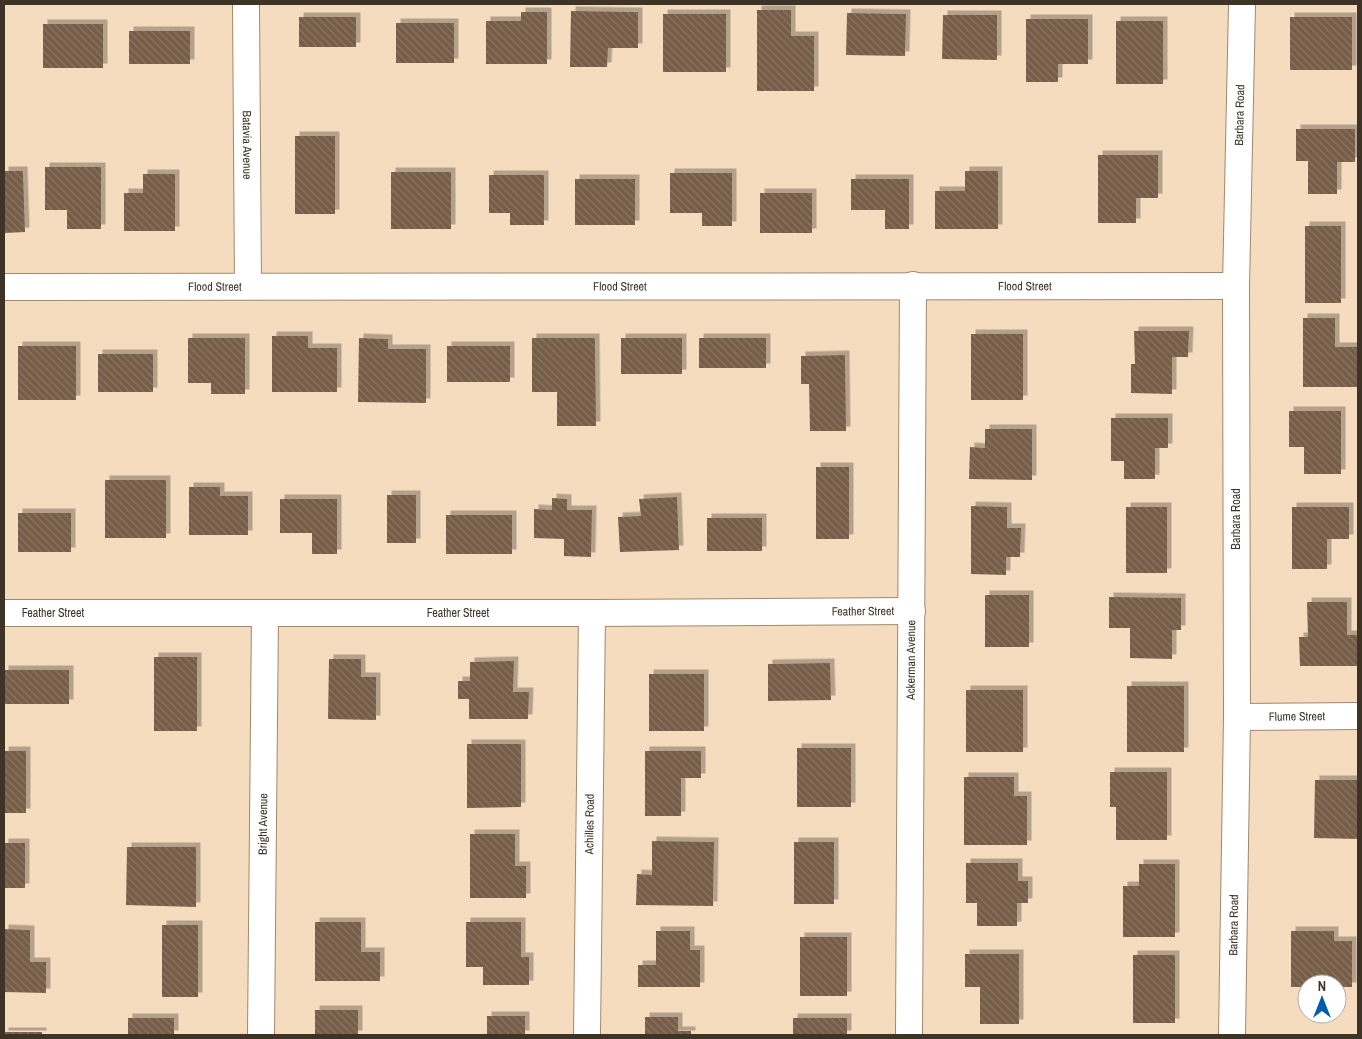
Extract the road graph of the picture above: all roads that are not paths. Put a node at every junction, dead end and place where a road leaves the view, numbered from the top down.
1 (246, 4) edge
2 (1242, 4) edge
3 (913, 285) junction
4 (248, 286) junction
5 (1236, 286) junction
6 (4, 287) edge
7 (912, 611) junction
8 (4, 613) edge
9 (265, 613) junction
10 (592, 614) junction
11 (1358, 716) edge
12 (1237, 717) junction
13 (261, 1035) edge
14 (588, 1035) edge
15 (909, 1035) edge
16 (1232, 1035) edge

1 - 4 street, Batavia Avenue
2 - 5 street, Barbara Road
3 - 4 street, Flood Street
3 - 5 street, Flood Street
3 - 7 street, Ackerman Avenue
4 - 6 street, Flood Street
5 - 12 street, Barbara Road
7 - 10 street, Feather Street
7 - 15 street, Ackerman Avenue
8 - 9 street, Feather Street
9 - 10 street, Feather Street
9 - 13 street, Bright Avenue
10 - 14 street, Achilles Road
11 - 12 street, Flume Street
12 - 16 street, Barbara Road

